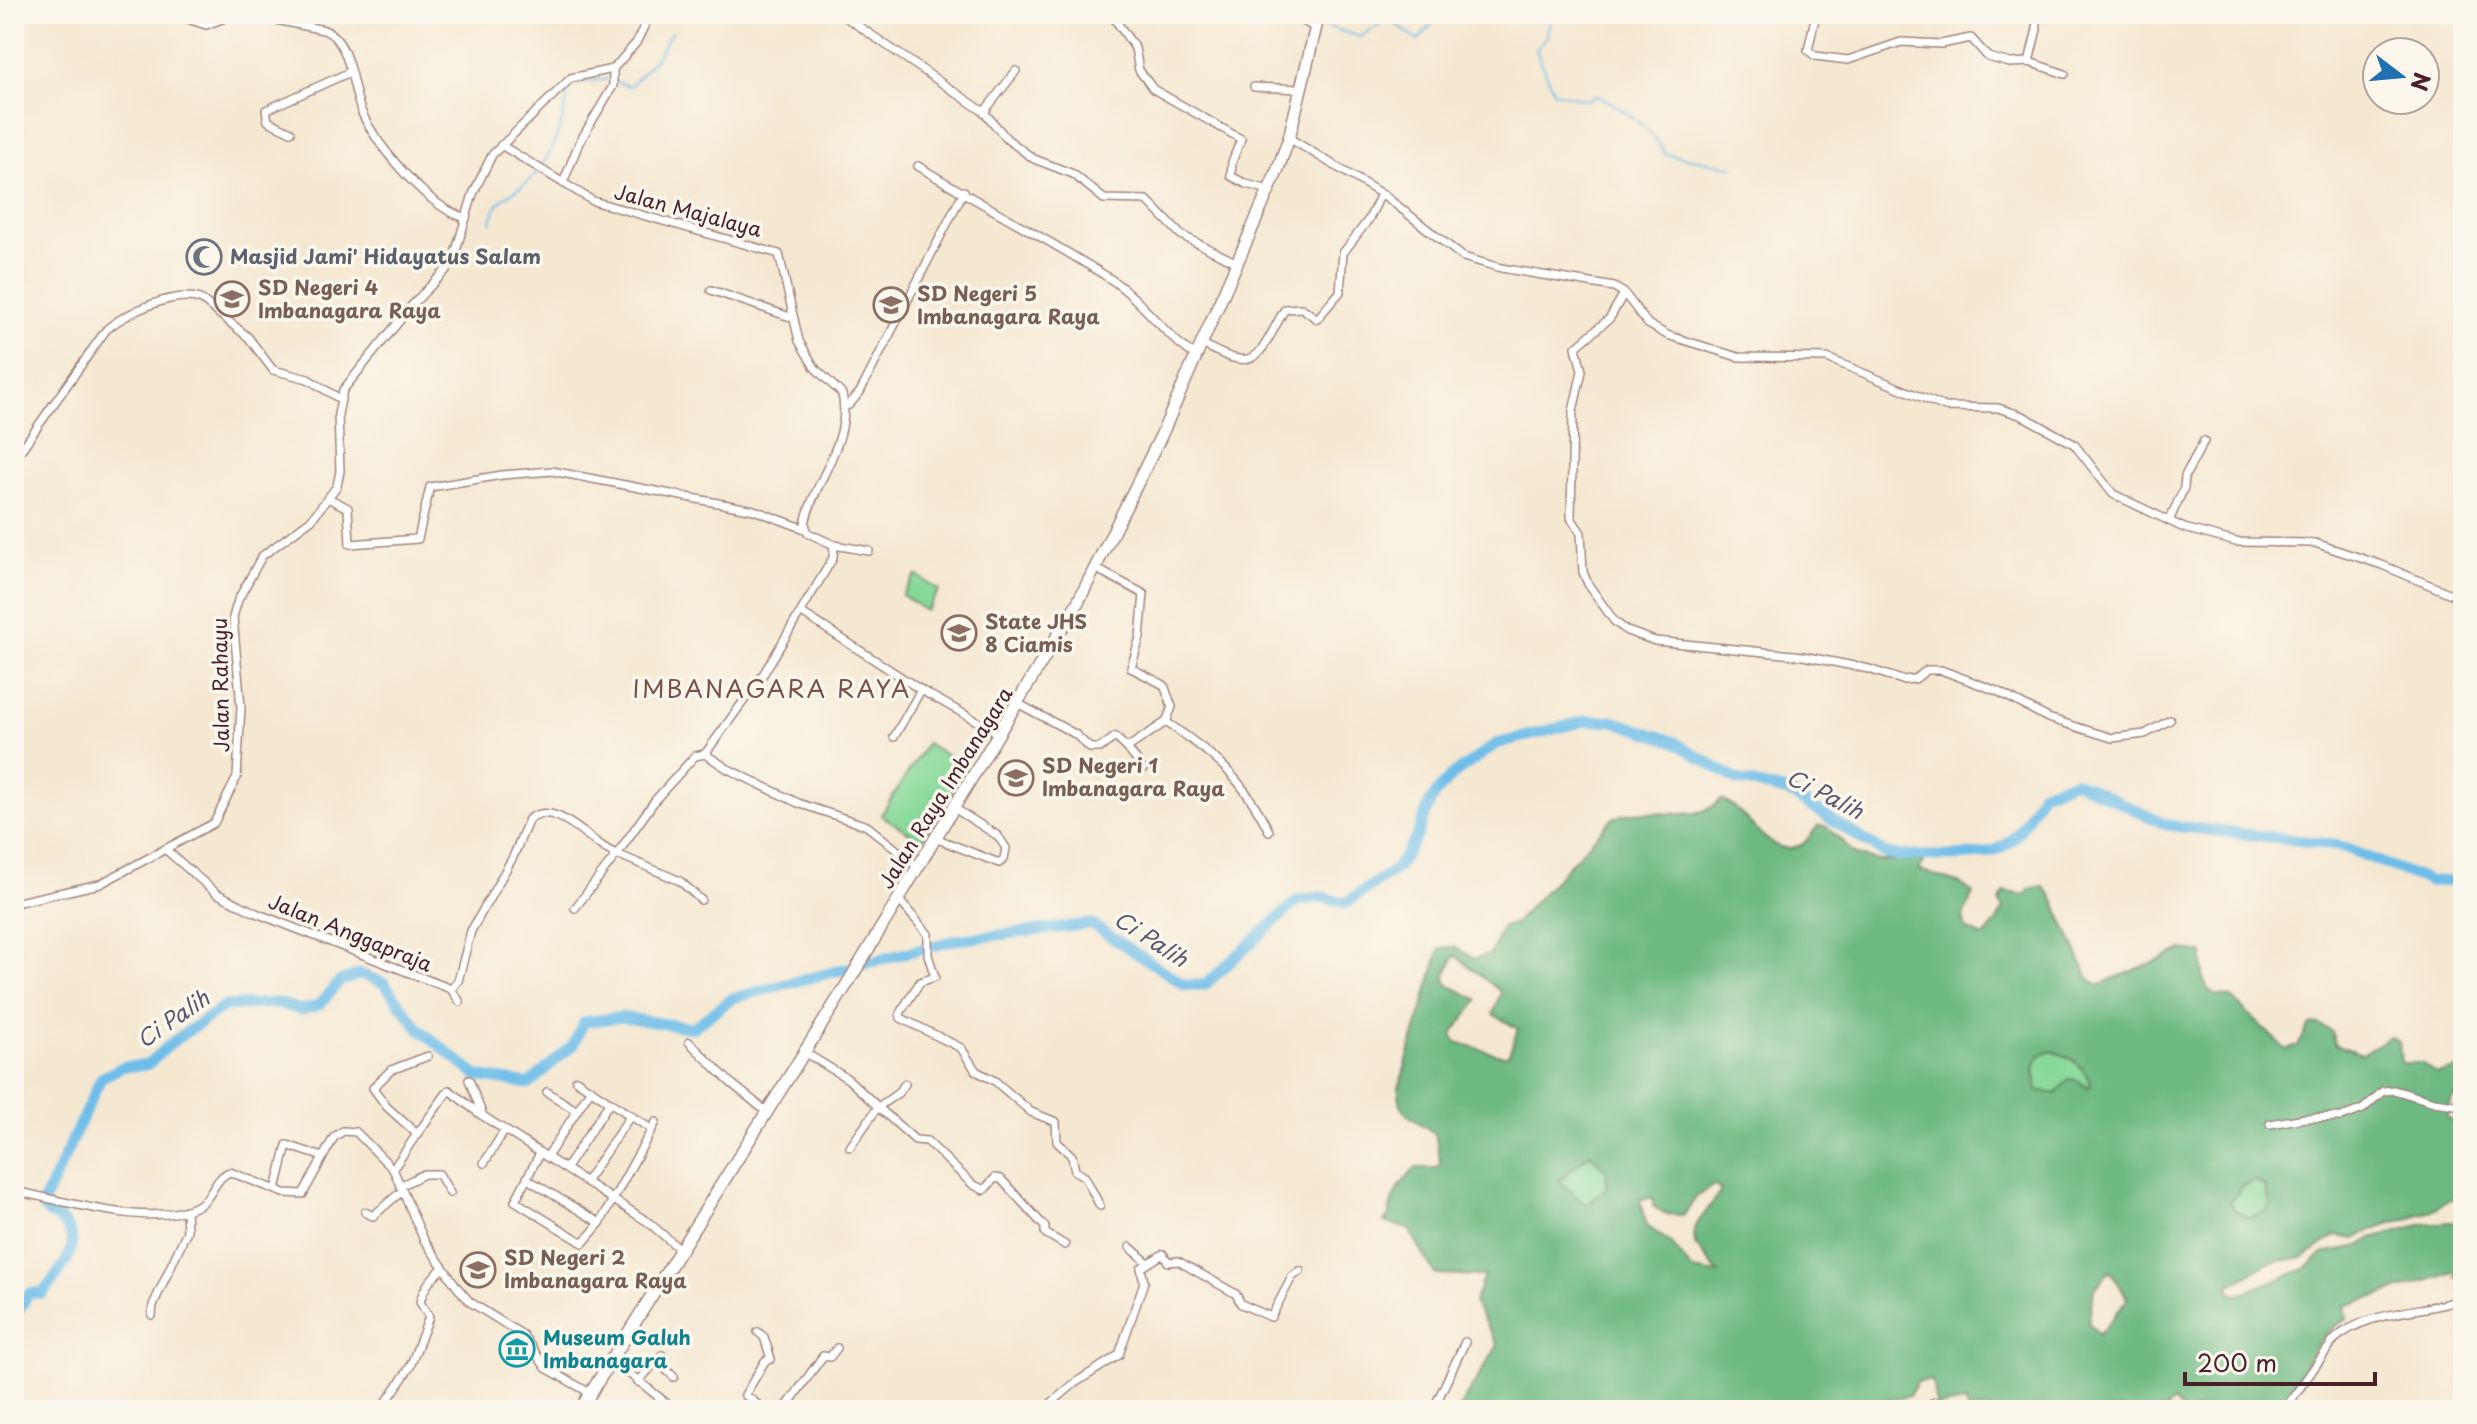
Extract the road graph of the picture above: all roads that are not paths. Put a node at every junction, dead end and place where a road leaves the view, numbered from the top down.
1 (173, 14) edge
2 (235, 14) edge
3 (248, 14) edge
4 (650, 14) edge
5 (841, 14) edge
6 (1111, 14) edge
7 (1816, 14) edge
8 (2036, 14) edge
9 (1294, 16) edge
10 (1317, 22) edge
11 (2029, 62) junction
12 (613, 69) junction
13 (1016, 71) dead end
14 (350, 72) junction
15 (2065, 74) dead end
16 (1254, 87) dead end
17 (1301, 89) junction
18 (984, 112) junction
19 (291, 132) dead end
20 (1289, 138) junction
21 (501, 145) junction
22 (918, 166) dead end
23 (563, 183) junction
24 (1269, 190) junction
25 (964, 191) junction
26 (1381, 194) junction
27 (466, 218) junction
28 (1237, 263) junction
29 (711, 290) dead end
30 (1624, 293) junction
31 (793, 318) junction
32 (1201, 343) junction
33 (1196, 356) junction
34 (340, 399) junction
35 (844, 406) junction
36 (2204, 441) dead end
37 (14, 460) edge
38 (328, 498) junction
39 (2169, 521) junction
40 (805, 529) junction
41 (834, 545) junction
42 (869, 551) dead end
43 (1095, 568) junction
44 (2463, 599) edge
45 (802, 613) junction
46 (921, 690) junction
47 (1019, 704) junction
48 (2170, 720) dead end
49 (1166, 722) junction
50 (1000, 734) junction
51 (894, 737) dead end
52 (1127, 748) junction
53 (705, 754) junction
54 (1143, 769) dead end
55 (954, 808) junction
56 (1269, 831) dead end
57 (935, 838) junction
58 (165, 849) junction
59 (617, 854) junction
60 (917, 866) junction
61 (898, 899) junction
62 (701, 900) dead end
63 (14, 903) edge
64 (575, 908) dead end
65 (451, 989) junction
66 (460, 1002) dead end
67 (689, 1042) dead end
68 (804, 1052) junction
69 (428, 1056) dead end
70 (469, 1080) dead end
71 (576, 1080) dead end
72 (905, 1084) dead end
73 (591, 1089) junction
74 (547, 1092) dead end
75 (474, 1093) junction
76 (463, 1099) junction
77 (610, 1102) junction
78 (2463, 1106) edge
79 (878, 1107) junction
80 (577, 1111) junction
81 (767, 1112) junction
82 (631, 1115) junction
83 (483, 1116) junction
84 (2270, 1124) dead end
85 (505, 1130) junction
86 (417, 1134) junction
87 (850, 1147) dead end
88 (544, 1155) junction
89 (323, 1157) junction
90 (484, 1163) dead end
91 (566, 1168) junction
92 (393, 1169) junction
93 (529, 1180) junction
94 (586, 1181) junction
95 (276, 1189) junction
96 (401, 1189) junction
97 (14, 1191) edge
98 (450, 1193) dead end
99 (611, 1198) junction
100 (1100, 1206) dead end
101 (186, 1210) junction
102 (365, 1212) dead end
103 (600, 1223) junction
104 (1065, 1245) dead end
105 (1130, 1247) dead end
106 (682, 1251) junction
107 (1148, 1263) junction
108 (443, 1268) junction
109 (1300, 1271) dead end
110 (2463, 1299) edge
111 (152, 1315) dead end
112 (758, 1332) dead end
113 (1465, 1342) dead end
114 (837, 1348) dead end
115 (611, 1359) junction
116 (674, 1377) dead end
117 (638, 1382) junction
118 (590, 1393) junction
119 (1934, 1402) dead end
120 (381, 1410) edge
121 (580, 1410) edge
122 (675, 1410) edge
123 (765, 1410) edge
124 (784, 1410) edge
125 (1043, 1410) edge
126 (1433, 1410) edge
127 (1920, 1410) edge
128 (2284, 1410) edge

1 - 2 street
3 - 14 street
4 - 12 street
5 - 18 street
6 - 24 street
7 - 11 street
8 - 11 street
9 - 10 street
10 - 17 highway, Jalan Raya Imbanagara
11 - 15 street
12 - 21 street
12 - 23 street
13 - 18 street
14 - 19 street
14 - 27 street
16 - 17 street
17 - 20 highway, Jalan Raya Imbanagara
18 - 28 street
20 - 24 highway, Jalan Raya Imbanagara
20 - 26 street
21 - 23 street, Jalan Majalaya
21 - 27 street
22 - 25 street
23 - 31 street, Jalan Majalaya
24 - 28 highway, Jalan Raya Imbanagara
25 - 33 street
25 - 35 street
26 - 30 street
26 - 32 street
27 - 34 street
28 - 32 highway, Jalan Raya Imbanagara
29 - 31 street
30 - 39 street
30 - 48 street
31 - 35 street, Jalan Majalaya
32 - 33 highway, Jalan Raya Imbanagara
33 - 43 highway, Jalan Raya Imbanagara
34 - 37 street
34 - 38 street, Jalan Rahayu
35 - 40 street
36 - 39 street
38 - 40 street
38 - 58 street, Jalan Rahayu
39 - 44 street
40 - 41 street
41 - 42 street
41 - 45 street
43 - 47 highway, Jalan Raya Imbanagara
43 - 49 street
45 - 46 street
45 - 53 street
46 - 50 street
46 - 51 street
47 - 50 highway, Jalan Raya Imbanagara
47 - 52 street
49 - 52 street
49 - 56 street
50 - 55 highway, Jalan Raya Imbanagara
52 - 54 street
53 - 59 street
53 - 60 street
55 - 57 highway, Jalan Raya Imbanagara
55 - 57 street
57 - 60 highway, Jalan Raya Imbanagara
58 - 63 street, Jalan Rahayu
58 - 65 street, Jalan Anggapraja
59 - 62 street
59 - 64 street
59 - 65 street, Jalan Anggapraja
60 - 61 highway, Jalan Raya Imbanagara
61 - 68 highway, Jalan Raya Imbanagara
61 - 100 street
65 - 66 street
67 - 81 street
68 - 79 street
68 - 81 highway, Jalan Raya Imbanagara
69 - 86 street
70 - 75 street
71 - 73 street
72 - 79 street
73 - 77 street
73 - 80 street
74 - 80 street
75 - 76 street
75 - 83 street
76 - 83 street
76 - 86 street
77 - 82 street
77 - 91 street
78 - 84 street
79 - 87 street
79 - 104 street
80 - 88 street
81 - 106 highway, Jalan Raya Imbanagara
82 - 94 street
82 - 99 street
83 - 85 street
85 - 88 street
85 - 90 street
86 - 92 street
88 - 91 street
88 - 93 street
89 - 92 street
89 - 95 street
89 - 95 street
91 - 94 street
92 - 96 street
93 - 103 street
93 - 103 street
94 - 99 street
95 - 101 street
96 - 98 street
96 - 102 street
96 - 108 street
97 - 101 street
99 - 103 street
99 - 106 street
101 - 111 street
105 - 107 street
106 - 115 highway, Jalan Raya Imbanagara
107 - 109 street
107 - 125 street
108 - 118 street
108 - 120 street
110 - 128 street
112 - 123 street
113 - 126 street
114 - 124 street
115 - 117 street
115 - 118 highway, Jalan Raya Imbanagara
116 - 117 street
117 - 122 street
118 - 121 highway, Jalan Raya Imbanagara
119 - 127 street

